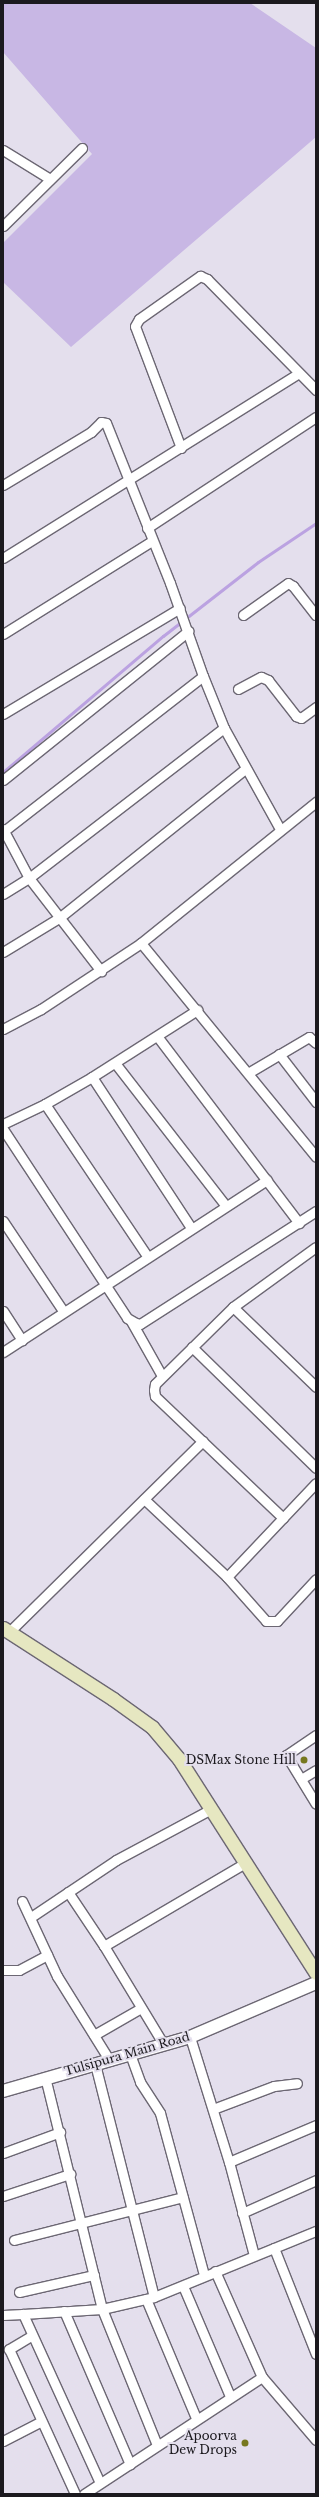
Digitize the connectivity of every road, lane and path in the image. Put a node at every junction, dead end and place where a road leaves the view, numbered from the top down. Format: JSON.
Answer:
{"nodes":[{"id":1,"x":82,"y":148,"type":"dead end"},
{"id":2,"x":3,"y":150,"type":"edge"},
{"id":3,"x":50,"y":179,"type":"junction"},
{"id":4,"x":3,"y":226,"type":"edge"},
{"id":5,"x":299,"y":373,"type":"junction"},
{"id":6,"x":316,"y":390,"type":"edge"},
{"id":7,"x":316,"y":417,"type":"edge"},
{"id":8,"x":181,"y":448,"type":"junction"},
{"id":9,"x":129,"y":480,"type":"junction"},
{"id":10,"x":3,"y":485,"type":"edge"},
{"id":11,"x":147,"y":528,"type":"junction"},
{"id":12,"x":152,"y":541,"type":"junction"},
{"id":13,"x":3,"y":558,"type":"edge"},
{"id":14,"x":180,"y":608,"type":"junction"},
{"id":15,"x":243,"y":615,"type":"dead end"},
{"id":16,"x":316,"y":615,"type":"edge"},
{"id":17,"x":188,"y":631,"type":"junction"},
{"id":18,"x":3,"y":634,"type":"edge"},
{"id":19,"x":203,"y":676,"type":"junction"},
{"id":20,"x":238,"y":689,"type":"dead end"},
{"id":21,"x":316,"y":707,"type":"edge"},
{"id":22,"x":3,"y":714,"type":"edge"},
{"id":23,"x":224,"y":728,"type":"junction"},
{"id":24,"x":245,"y":769,"type":"junction"},
{"id":25,"x":3,"y":780,"type":"edge"},
{"id":26,"x":316,"y":802,"type":"edge"},
{"id":27,"x":280,"y":829,"type":"junction"},
{"id":28,"x":4,"y":830,"type":"edge"},
{"id":29,"x":29,"y":878,"type":"junction"},
{"id":30,"x":3,"y":894,"type":"edge"},
{"id":31,"x":59,"y":918,"type":"junction"},
{"id":32,"x":140,"y":943,"type":"junction"},
{"id":33,"x":3,"y":952,"type":"edge"},
{"id":34,"x":101,"y":971,"type":"junction"},
{"id":35,"x":197,"y":1010,"type":"junction"},
{"id":36,"x":3,"y":1028,"type":"edge"},
{"id":37,"x":157,"y":1036,"type":"junction"},
{"id":38,"x":316,"y":1043,"type":"edge"},
{"id":39,"x":279,"y":1054,"type":"junction"},
{"id":40,"x":115,"y":1063,"type":"junction"},
{"id":41,"x":248,"y":1073,"type":"junction"},
{"id":42,"x":92,"y":1077,"type":"junction"},
{"id":43,"x":316,"y":1102,"type":"edge"},
{"id":44,"x":45,"y":1104,"type":"junction"},
{"id":45,"x":3,"y":1124,"type":"edge"},
{"id":46,"x":3,"y":1129,"type":"edge"},
{"id":47,"x":316,"y":1157,"type":"edge"},
{"id":48,"x":267,"y":1180,"type":"junction"},
{"id":49,"x":226,"y":1206,"type":"junction"},
{"id":50,"x":316,"y":1211,"type":"edge"},
{"id":51,"x":3,"y":1221,"type":"edge"},
{"id":52,"x":299,"y":1223,"type":"junction"},
{"id":53,"x":190,"y":1228,"type":"junction"},
{"id":54,"x":316,"y":1247,"type":"edge"},
{"id":55,"x":148,"y":1257,"type":"junction"},
{"id":56,"x":105,"y":1284,"type":"junction"},
{"id":57,"x":233,"y":1307,"type":"junction"},
{"id":58,"x":63,"y":1310,"type":"junction"},
{"id":59,"x":3,"y":1311,"type":"edge"},
{"id":60,"x":131,"y":1321,"type":"junction"},
{"id":61,"x":22,"y":1340,"type":"junction"},
{"id":62,"x":192,"y":1347,"type":"junction"},
{"id":63,"x":3,"y":1352,"type":"edge"},
{"id":64,"x":162,"y":1376,"type":"junction"},
{"id":65,"x":316,"y":1387,"type":"edge"},
{"id":66,"x":203,"y":1441,"type":"junction"},
{"id":67,"x":316,"y":1468,"type":"edge"},
{"id":68,"x":316,"y":1483,"type":"edge"},
{"id":69,"x":144,"y":1499,"type":"junction"},
{"id":70,"x":283,"y":1518,"type":"junction"},
{"id":71,"x":227,"y":1577,"type":"junction"},
{"id":72,"x":316,"y":1579,"type":"edge"},
{"id":73,"x":6,"y":1630,"type":"edge"},
{"id":74,"x":316,"y":1735,"type":"edge"},
{"id":75,"x":316,"y":1770,"type":"edge"},
{"id":76,"x":301,"y":1780,"type":"junction"},
{"id":77,"x":316,"y":1804,"type":"edge"},
{"id":78,"x":211,"y":1809,"type":"junction"},
{"id":79,"x":245,"y":1863,"type":"junction"},
{"id":80,"x":68,"y":1892,"type":"junction"},
{"id":81,"x":22,"y":1901,"type":"dead end"},
{"id":82,"x":32,"y":1917,"type":"junction"},
{"id":83,"x":104,"y":1946,"type":"junction"},
{"id":84,"x":47,"y":1955,"type":"junction"},
{"id":85,"x":3,"y":1970,"type":"edge"},
{"id":86,"x":316,"y":1973,"type":"edge"},
{"id":87,"x":316,"y":1983,"type":"edge"},
{"id":88,"x":141,"y":2008,"type":"junction"},
{"id":89,"x":94,"y":2035,"type":"junction"},
{"id":90,"x":190,"y":2037,"type":"junction"},
{"id":91,"x":164,"y":2046,"type":"junction"},
{"id":92,"x":130,"y":2054,"type":"junction"},
{"id":93,"x":110,"y":2061,"type":"junction"},
{"id":94,"x":95,"y":2064,"type":"junction"},
{"id":95,"x":45,"y":2077,"type":"junction"},
{"id":96,"x":298,"y":2083,"type":"dead end"},
{"id":97,"x":3,"y":2091,"type":"edge"},
{"id":98,"x":213,"y":2109,"type":"junction"},
{"id":99,"x":316,"y":2125,"type":"edge"},
{"id":100,"x":60,"y":2132,"type":"junction"},
{"id":101,"x":3,"y":2153,"type":"edge"},
{"id":102,"x":229,"y":2162,"type":"junction"},
{"id":103,"x":70,"y":2174,"type":"junction"},
{"id":104,"x":316,"y":2180,"type":"edge"},
{"id":105,"x":3,"y":2196,"type":"edge"},
{"id":106,"x":183,"y":2197,"type":"junction"},
{"id":107,"x":133,"y":2211,"type":"junction"},
{"id":108,"x":242,"y":2213,"type":"junction"},
{"id":109,"x":82,"y":2223,"type":"junction"},
{"id":110,"x":315,"y":2233,"type":"edge"},
{"id":111,"x":14,"y":2240,"type":"dead end"},
{"id":112,"x":274,"y":2248,"type":"junction"},
{"id":113,"x":254,"y":2255,"type":"junction"},
{"id":114,"x":215,"y":2271,"type":"junction"},
{"id":115,"x":94,"y":2275,"type":"junction"},
{"id":116,"x":204,"y":2275,"type":"junction"},
{"id":117,"x":183,"y":2286,"type":"junction"},
{"id":118,"x":19,"y":2292,"type":"dead end"},
{"id":119,"x":150,"y":2298,"type":"junction"},
{"id":120,"x":102,"y":2309,"type":"junction"},
{"id":121,"x":64,"y":2311,"type":"junction"},
{"id":122,"x":23,"y":2314,"type":"junction"},
{"id":123,"x":3,"y":2315,"type":"edge"},
{"id":124,"x":31,"y":2336,"type":"junction"},
{"id":125,"x":6,"y":2350,"type":"edge"},
{"id":126,"x":316,"y":2354,"type":"edge"},
{"id":127,"x":262,"y":2377,"type":"junction"},
{"id":128,"x":230,"y":2396,"type":"junction"},
{"id":129,"x":196,"y":2418,"type":"junction"},
{"id":130,"x":40,"y":2422,"type":"junction"},
{"id":131,"x":315,"y":2437,"type":"edge"},
{"id":132,"x":3,"y":2441,"type":"edge"},
{"id":133,"x":157,"y":2445,"type":"junction"},
{"id":134,"x":130,"y":2464,"type":"junction"},
{"id":135,"x":100,"y":2483,"type":"junction"},
{"id":136,"x":75,"y":2494,"type":"edge"},
{"id":137,"x":84,"y":2494,"type":"edge"}],
"edges":[{"from":1,"to":3,"type":"street"},
{"from":2,"to":3,"type":"street"},
{"from":3,"to":4,"type":"street"},
{"from":5,"to":6,"type":"street"},
{"from":5,"to":8,"type":"street"},
{"from":5,"to":8,"type":"street"},
{"from":7,"to":11,"type":"street"},
{"from":8,"to":9,"type":"street"},
{"from":9,"to":10,"type":"street"},
{"from":9,"to":11,"type":"street"},
{"from":9,"to":13,"type":"street"},
{"from":11,"to":12,"type":"street"},
{"from":12,"to":14,"type":"street"},
{"from":12,"to":18,"type":"street"},
{"from":14,"to":17,"type":"street"},
{"from":14,"to":22,"type":"street"},
{"from":15,"to":16,"type":"street"},
{"from":17,"to":19,"type":"street"},
{"from":17,"to":25,"type":"street"},
{"from":19,"to":23,"type":"street"},
{"from":19,"to":28,"type":"street"},
{"from":20,"to":21,"type":"street"},
{"from":23,"to":24,"type":"street"},
{"from":23,"to":29,"type":"street"},
{"from":24,"to":27,"type":"street"},
{"from":24,"to":31,"type":"street"},
{"from":26,"to":27,"type":"street"},
{"from":27,"to":32,"type":"street"},
{"from":28,"to":29,"type":"street"},
{"from":29,"to":30,"type":"street"},
{"from":29,"to":31,"type":"street"},
{"from":31,"to":33,"type":"street"},
{"from":31,"to":34,"type":"street"},
{"from":32,"to":34,"type":"street"},
{"from":32,"to":35,"type":"street"},
{"from":34,"to":36,"type":"street"},
{"from":35,"to":37,"type":"street"},
{"from":35,"to":41,"type":"street"},
{"from":37,"to":40,"type":"street"},
{"from":37,"to":48,"type":"street"},
{"from":38,"to":39,"type":"street"},
{"from":39,"to":41,"type":"street"},
{"from":39,"to":43,"type":"street"},
{"from":40,"to":42,"type":"street"},
{"from":40,"to":49,"type":"street"},
{"from":41,"to":47,"type":"street"},
{"from":42,"to":44,"type":"street"},
{"from":42,"to":53,"type":"street"},
{"from":44,"to":45,"type":"street"},
{"from":44,"to":55,"type":"street"},
{"from":46,"to":56,"type":"street"},
{"from":48,"to":49,"type":"street"},
{"from":48,"to":52,"type":"street"},
{"from":49,"to":53,"type":"street"},
{"from":50,"to":52,"type":"street"},
{"from":51,"to":58,"type":"street"},
{"from":52,"to":60,"type":"street"},
{"from":53,"to":55,"type":"street"},
{"from":54,"to":57,"type":"street"},
{"from":55,"to":56,"type":"street"},
{"from":56,"to":58,"type":"street"},
{"from":56,"to":60,"type":"street"},
{"from":57,"to":62,"type":"street"},
{"from":57,"to":65,"type":"street"},
{"from":58,"to":61,"type":"street"},
{"from":59,"to":61,"type":"street"},
{"from":60,"to":64,"type":"street"},
{"from":61,"to":63,"type":"street"},
{"from":62,"to":64,"type":"street"},
{"from":62,"to":67,"type":"street"},
{"from":64,"to":66,"type":"street"},
{"from":66,"to":69,"type":"street"},
{"from":66,"to":70,"type":"street"},
{"from":68,"to":70,"type":"street"},
{"from":69,"to":71,"type":"street"},
{"from":69,"to":73,"type":"street"},
{"from":70,"to":71,"type":"street"},
{"from":71,"to":72,"type":"street"},
{"from":73,"to":78,"type":"main road"},
{"from":74,"to":76,"type":"street"},
{"from":75,"to":76,"type":"street"},
{"from":76,"to":77,"type":"street"},
{"from":78,"to":79,"type":"main road"},
{"from":78,"to":80,"type":"street"},
{"from":79,"to":83,"type":"street"},
{"from":79,"to":86,"type":"main road"},
{"from":80,"to":82,"type":"street"},
{"from":80,"to":83,"type":"street"},
{"from":81,"to":82,"type":"street"},
{"from":82,"to":84,"type":"street"},
{"from":83,"to":88,"type":"street"},
{"from":84,"to":85,"type":"street"},
{"from":84,"to":89,"type":"street"},
{"from":87,"to":90,"type":"street","name":"Tulsipura Main Road"},
{"from":88,"to":89,"type":"street"},
{"from":88,"to":91,"type":"street"},
{"from":89,"to":93,"type":"street"},
{"from":90,"to":91,"type":"street","name":"Tulsipura Main Road"},
{"from":90,"to":98,"type":"street"},
{"from":91,"to":92,"type":"street","name":"Tulsipura Main Road"},
{"from":92,"to":93,"type":"street","name":"Tulsipura Main Road"},
{"from":92,"to":106,"type":"street"},
{"from":93,"to":94,"type":"street","name":"Tulsipura Main Road"},
{"from":94,"to":95,"type":"street","name":"Tulsipura Main Road"},
{"from":94,"to":107,"type":"street"},
{"from":95,"to":97,"type":"street","name":"Tulsipura Main Road"},
{"from":95,"to":100,"type":"street"},
{"from":96,"to":98,"type":"street"},
{"from":98,"to":102,"type":"street"},
{"from":99,"to":102,"type":"street"},
{"from":100,"to":101,"type":"street"},
{"from":100,"to":103,"type":"street"},
{"from":102,"to":108,"type":"street"},
{"from":103,"to":105,"type":"street"},
{"from":103,"to":109,"type":"street"},
{"from":104,"to":108,"type":"street"},
{"from":106,"to":107,"type":"street"},
{"from":106,"to":116,"type":"street"},
{"from":107,"to":109,"type":"street"},
{"from":107,"to":119,"type":"street"},
{"from":108,"to":113,"type":"street"},
{"from":109,"to":111,"type":"street"},
{"from":109,"to":115,"type":"street"},
{"from":110,"to":112,"type":"street"},
{"from":112,"to":113,"type":"street"},
{"from":112,"to":126,"type":"street"},
{"from":113,"to":114,"type":"street"},
{"from":114,"to":116,"type":"street"},
{"from":114,"to":127,"type":"street"},
{"from":115,"to":118,"type":"street"},
{"from":115,"to":120,"type":"street"},
{"from":116,"to":117,"type":"street"},
{"from":117,"to":119,"type":"street"},
{"from":117,"to":128,"type":"street"},
{"from":119,"to":120,"type":"street"},
{"from":119,"to":129,"type":"street"},
{"from":120,"to":121,"type":"street"},
{"from":120,"to":133,"type":"street"},
{"from":121,"to":122,"type":"street"},
{"from":121,"to":134,"type":"street"},
{"from":122,"to":123,"type":"street"},
{"from":122,"to":124,"type":"street"},
{"from":124,"to":125,"type":"street"},
{"from":124,"to":135,"type":"street"},
{"from":125,"to":130,"type":"street"},
{"from":127,"to":128,"type":"street"},
{"from":127,"to":131,"type":"street"},
{"from":128,"to":129,"type":"street"},
{"from":129,"to":133,"type":"street"},
{"from":130,"to":132,"type":"street"},
{"from":130,"to":136,"type":"street"},
{"from":133,"to":134,"type":"street"},
{"from":134,"to":135,"type":"street"},
{"from":135,"to":137,"type":"street"}]}
